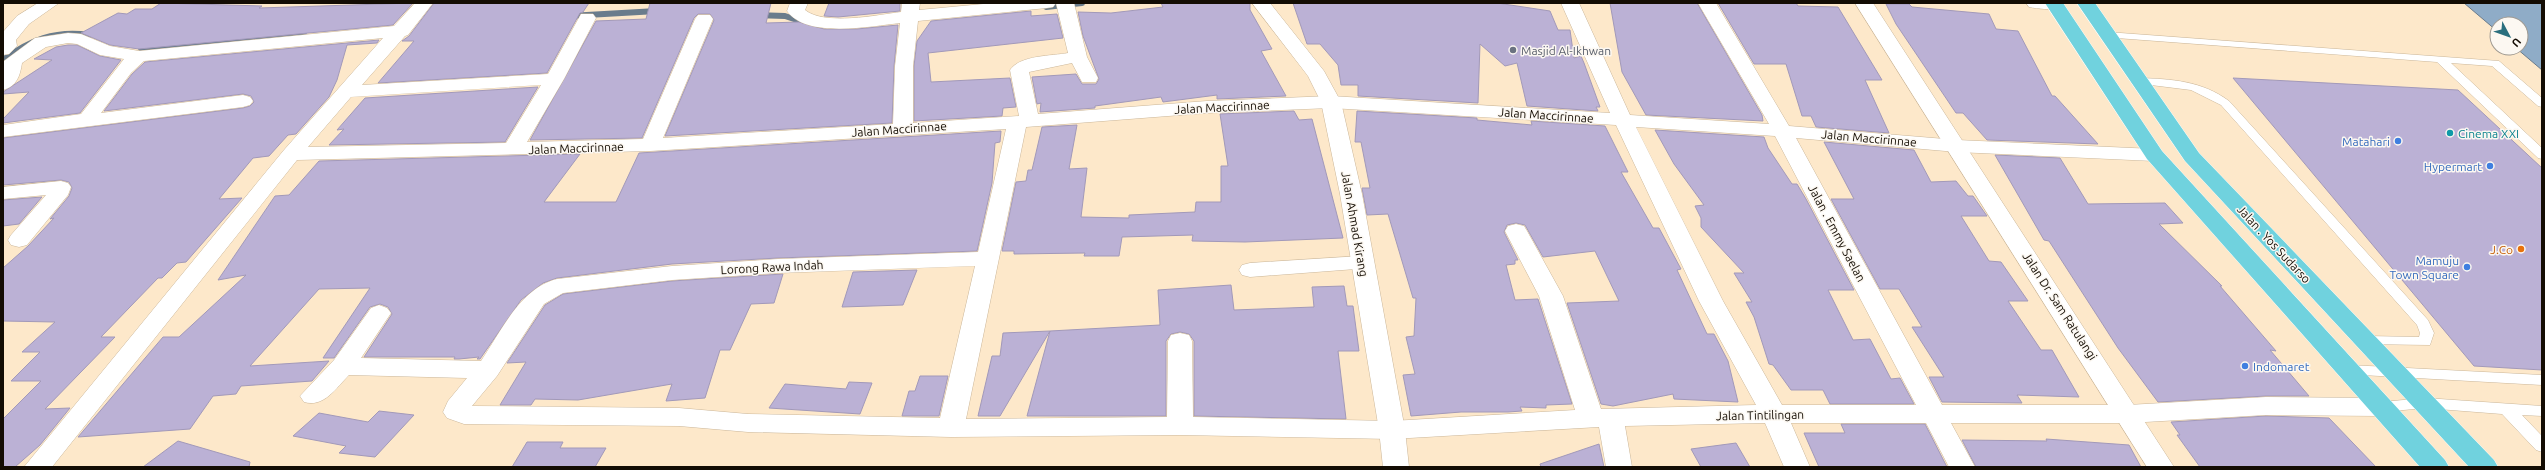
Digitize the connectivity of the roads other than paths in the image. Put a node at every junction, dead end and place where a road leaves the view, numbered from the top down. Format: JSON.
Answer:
{"nodes":[{"id":1,"x":50,"y":3,"type":"edge"},
{"id":2,"x":799,"y":3,"type":"edge"},
{"id":3,"x":1047,"y":3,"type":"edge"},
{"id":4,"x":1065,"y":3,"type":"edge"},
{"id":5,"x":1261,"y":3,"type":"edge"},
{"id":6,"x":1570,"y":3,"type":"edge"},
{"id":7,"x":1707,"y":3,"type":"edge"},
{"id":8,"x":1864,"y":3,"type":"edge"},
{"id":9,"x":2048,"y":3,"type":"edge"},
{"id":10,"x":2086,"y":3,"type":"edge"},
{"id":11,"x":909,"y":15,"type":"edge"},
{"id":12,"x":413,"y":17,"type":"edge"},
{"id":13,"x":586,"y":18,"type":"dead end"},
{"id":14,"x":704,"y":18,"type":"dead end"},
{"id":15,"x":2107,"y":35,"type":"junction"},
{"id":16,"x":3,"y":50,"type":"edge"},
{"id":17,"x":139,"y":56,"type":"junction"},
{"id":18,"x":1078,"y":57,"type":"junction"},
{"id":19,"x":2441,"y":60,"type":"junction"},
{"id":20,"x":555,"y":78,"type":"junction"},
{"id":21,"x":1089,"y":78,"type":"dead end"},
{"id":22,"x":2139,"y":81,"type":"junction"},
{"id":23,"x":3,"y":84,"type":"edge"},
{"id":24,"x":346,"y":92,"type":"junction"},
{"id":25,"x":243,"y":101,"type":"dead end"},
{"id":26,"x":1331,"y":102,"type":"junction"},
{"id":27,"x":2542,"y":104,"type":"edge"},
{"id":28,"x":88,"y":119,"type":"junction"},
{"id":29,"x":1623,"y":120,"type":"junction"},
{"id":30,"x":1024,"y":121,"type":"junction"},
{"id":31,"x":903,"y":128,"type":"junction"},
{"id":32,"x":3,"y":131,"type":"edge"},
{"id":33,"x":1783,"y":132,"type":"junction"},
{"id":34,"x":650,"y":145,"type":"junction"},
{"id":35,"x":1957,"y":146,"type":"junction"},
{"id":36,"x":512,"y":150,"type":"junction"},
{"id":37,"x":291,"y":154,"type":"junction"},
{"id":38,"x":2154,"y":155,"type":"junction"},
{"id":39,"x":2542,"y":155,"type":"edge"},
{"id":40,"x":3,"y":193,"type":"edge"},
{"id":41,"x":1516,"y":231,"type":"dead end"},
{"id":42,"x":19,"y":240,"type":"dead end"},
{"id":43,"x":988,"y":259,"type":"junction"},
{"id":44,"x":1362,"y":263,"type":"junction"},
{"id":45,"x":1250,"y":270,"type":"dead end"},
{"id":46,"x":379,"y":313,"type":"dead end"},
{"id":47,"x":1180,"y":341,"type":"dead end"},
{"id":48,"x":2366,"y":341,"type":"junction"},
{"id":49,"x":343,"y":366,"type":"junction"},
{"id":50,"x":488,"y":370,"type":"junction"},
{"id":51,"x":2349,"y":370,"type":"junction"},
{"id":52,"x":2395,"y":372,"type":"junction"},
{"id":53,"x":2542,"y":380,"type":"edge"},
{"id":54,"x":313,"y":396,"type":"dead end"},
{"id":55,"x":2425,"y":403,"type":"junction"},
{"id":56,"x":2382,"y":407,"type":"junction"},
{"id":57,"x":2506,"y":408,"type":"junction"},
{"id":58,"x":2542,"y":411,"type":"edge"},
{"id":59,"x":1933,"y":413,"type":"junction"},
{"id":60,"x":1774,"y":414,"type":"junction"},
{"id":61,"x":2128,"y":414,"type":"junction"},
{"id":62,"x":1601,"y":419,"type":"junction"},
{"id":63,"x":1180,"y":426,"type":"junction"},
{"id":64,"x":950,"y":428,"type":"junction"},
{"id":65,"x":1392,"y":430,"type":"junction"},
{"id":66,"x":2542,"y":446,"type":"edge"},
{"id":67,"x":37,"y":467,"type":"edge"},
{"id":68,"x":1396,"y":467,"type":"edge"},
{"id":69,"x":1619,"y":467,"type":"edge"},
{"id":70,"x":1797,"y":467,"type":"edge"},
{"id":71,"x":1962,"y":467,"type":"edge"},
{"id":72,"x":2161,"y":467,"type":"edge"},
{"id":73,"x":2436,"y":467,"type":"edge"},
{"id":74,"x":2485,"y":467,"type":"edge"}],
"edges":[{"from":1,"to":16,"type":"street"},
{"from":2,"to":11,"type":"street"},
{"from":3,"to":11,"type":"street"},
{"from":4,"to":18,"type":"street"},
{"from":5,"to":26,"type":"street","name":"Jalan Ahmad Kirang"},
{"from":6,"to":29,"type":"street"},
{"from":7,"to":33,"type":"street","name":"Jalan . Emmy Saelan"},
{"from":8,"to":35,"type":"street","name":"Jalan Dr. Sam Ratulangi"},
{"from":9,"to":38,"type":"highway"},
{"from":10,"to":15,"type":"highway","name":"Jalan . Yos Sudarso"},
{"from":11,"to":31,"type":"street"},
{"from":12,"to":17,"type":"street"},
{"from":12,"to":24,"type":"street"},
{"from":13,"to":20,"type":"street"},
{"from":14,"to":34,"type":"street"},
{"from":15,"to":19,"type":"lane"},
{"from":15,"to":22,"type":"highway","name":"Jalan . Yos Sudarso"},
{"from":17,"to":23,"type":"street"},
{"from":17,"to":28,"type":"street"},
{"from":18,"to":21,"type":"street"},
{"from":18,"to":30,"type":"street"},
{"from":19,"to":27,"type":"lane"},
{"from":19,"to":39,"type":"lane"},
{"from":20,"to":24,"type":"street"},
{"from":20,"to":36,"type":"street"},
{"from":22,"to":48,"type":"highway","name":"Jalan . Yos Sudarso"},
{"from":22,"to":48,"type":"lane"},
{"from":24,"to":37,"type":"street"},
{"from":25,"to":28,"type":"street"},
{"from":26,"to":29,"type":"street","name":"Jalan Maccirinnae"},
{"from":26,"to":30,"type":"street","name":"Jalan Maccirinnae"},
{"from":26,"to":44,"type":"street","name":"Jalan Ahmad Kirang"},
{"from":28,"to":32,"type":"street"},
{"from":29,"to":33,"type":"street","name":"Jalan Maccirinnae"},
{"from":29,"to":60,"type":"street"},
{"from":30,"to":31,"type":"street","name":"Jalan Maccirinnae"},
{"from":30,"to":43,"type":"street"},
{"from":31,"to":34,"type":"street","name":"Jalan Maccirinnae"},
{"from":33,"to":35,"type":"street","name":"Jalan Maccirinnae"},
{"from":33,"to":59,"type":"street","name":"Jalan . Emmy Saelan"},
{"from":34,"to":36,"type":"street","name":"Jalan Maccirinnae"},
{"from":35,"to":38,"type":"street","name":"Jalan Maccirinnae"},
{"from":35,"to":61,"type":"street","name":"Jalan Dr. Sam Ratulangi"},
{"from":36,"to":37,"type":"street","name":"Jalan Maccirinnae"},
{"from":37,"to":67,"type":"street"},
{"from":38,"to":51,"type":"highway"},
{"from":40,"to":42,"type":"street"},
{"from":41,"to":62,"type":"street"},
{"from":43,"to":50,"type":"street","name":"Lorong Rawa Indah"},
{"from":43,"to":64,"type":"street"},
{"from":44,"to":45,"type":"street"},
{"from":44,"to":65,"type":"street","name":"Jalan Ahmad Kirang"},
{"from":46,"to":49,"type":"street"},
{"from":47,"to":63,"type":"street"},
{"from":48,"to":52,"type":"highway","name":"Jalan . Yos Sudarso"},
{"from":49,"to":50,"type":"street"},
{"from":49,"to":54,"type":"street"},
{"from":50,"to":64,"type":"street","name":"Jalan Tintilingan"},
{"from":51,"to":52,"type":"lane"},
{"from":51,"to":56,"type":"highway"},
{"from":52,"to":53,"type":"lane"},
{"from":52,"to":55,"type":"highway","name":"Jalan . Yos Sudarso"},
{"from":55,"to":56,"type":"lane"},
{"from":55,"to":57,"type":"lane"},
{"from":55,"to":74,"type":"highway","name":"Jalan . Yos Sudarso"},
{"from":56,"to":61,"type":"street","name":"Jalan Tintilingan"},
{"from":56,"to":73,"type":"highway"},
{"from":57,"to":58,"type":"lane"},
{"from":57,"to":66,"type":"lane"},
{"from":59,"to":60,"type":"street","name":"Jalan Tintilingan"},
{"from":59,"to":61,"type":"street","name":"Jalan Tintilingan"},
{"from":59,"to":71,"type":"street","name":"Jalan . Emmy Saelan"},
{"from":60,"to":62,"type":"street","name":"Jalan Tintilingan"},
{"from":60,"to":70,"type":"street"},
{"from":61,"to":72,"type":"street","name":"Jalan Dr. Sam Ratulangi"},
{"from":62,"to":65,"type":"street","name":"Jalan Tintilingan"},
{"from":62,"to":69,"type":"street"},
{"from":63,"to":64,"type":"street","name":"Jalan Tintilingan"},
{"from":63,"to":65,"type":"street","name":"Jalan Tintilingan"},
{"from":65,"to":68,"type":"street","name":"Jalan Ahmad Kirang"}]}
